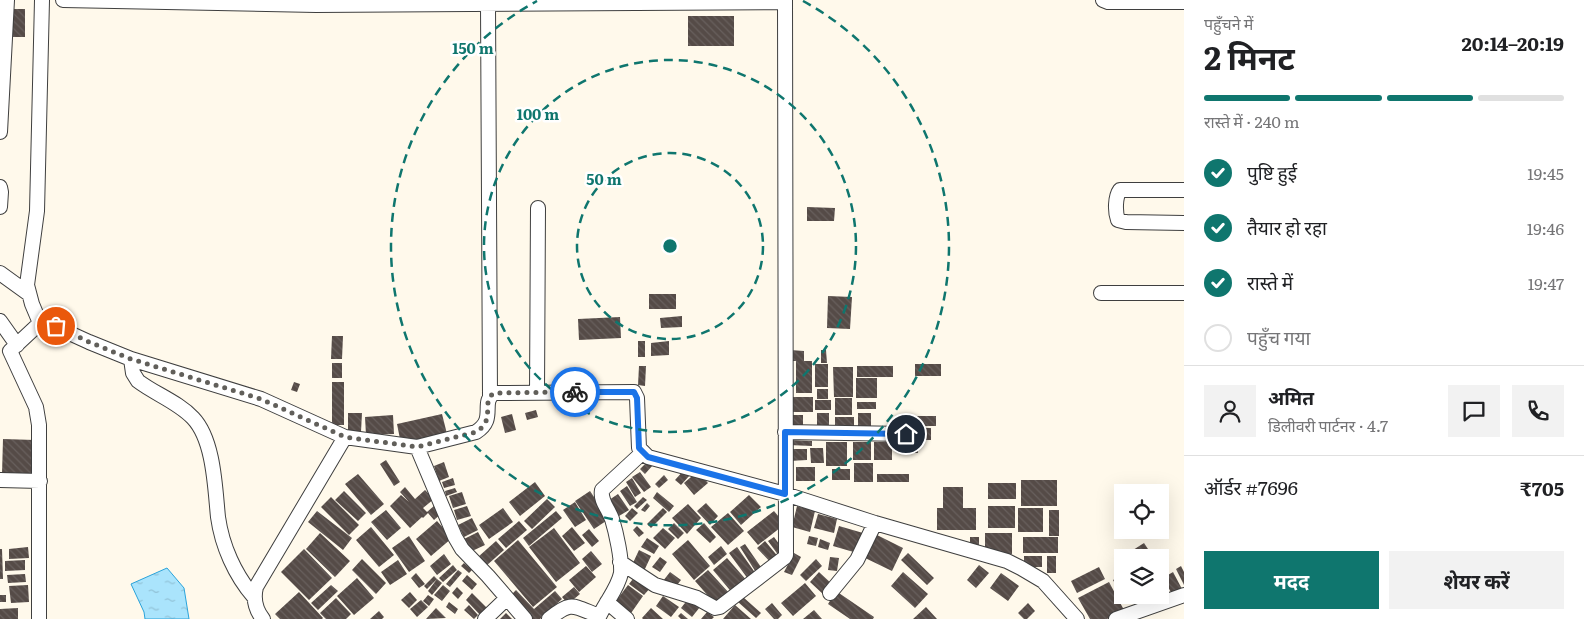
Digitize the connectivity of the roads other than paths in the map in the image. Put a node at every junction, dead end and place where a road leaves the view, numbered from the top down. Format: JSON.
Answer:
{"nodes":[{"id":1,"x":7,"y":0,"type":"edge"},
{"id":2,"x":42,"y":0,"type":"edge"},
{"id":3,"x":63,"y":0,"type":"edge"},
{"id":4,"x":1104,"y":0,"type":"edge"},
{"id":5,"x":785,"y":1,"type":"edge"},
{"id":6,"x":626,"y":2,"type":"edge"},
{"id":7,"x":1184,"y":2,"type":"edge"},
{"id":8,"x":342,"y":3,"type":"edge"},
{"id":9,"x":488,"y":5,"type":"junction"},
{"id":10,"x":0,"y":132,"type":"edge"},
{"id":11,"x":0,"y":187,"type":"edge"},
{"id":12,"x":1184,"y":190,"type":"edge"},
{"id":13,"x":0,"y":207,"type":"edge"},
{"id":14,"x":538,"y":208,"type":"dead end"},
{"id":15,"x":1184,"y":223,"type":"edge"},
{"id":16,"x":0,"y":273,"type":"edge"},
{"id":17,"x":1101,"y":293,"type":"dead end"},
{"id":18,"x":1184,"y":293,"type":"edge"},
{"id":19,"x":28,"y":294,"type":"junction"},
{"id":20,"x":0,"y":321,"type":"edge"},
{"id":21,"x":38,"y":324,"type":"junction"},
{"id":22,"x":13,"y":346,"type":"edge"},
{"id":23,"x":131,"y":359,"type":"junction"},
{"id":24,"x":537,"y":393,"type":"junction"},
{"id":25,"x":490,"y":396,"type":"junction"},
{"id":26,"x":785,"y":432,"type":"junction"},
{"id":27,"x":906,"y":434,"type":"dead end"},
{"id":28,"x":345,"y":437,"type":"junction"},
{"id":29,"x":417,"y":447,"type":"junction"},
{"id":30,"x":642,"y":453,"type":"junction"},
{"id":31,"x":0,"y":480,"type":"edge"},
{"id":32,"x":40,"y":481,"type":"junction"},
{"id":33,"x":785,"y":494,"type":"junction"},
{"id":34,"x":875,"y":523,"type":"junction"},
{"id":35,"x":620,"y":562,"type":"junction"},
{"id":36,"x":830,"y":593,"type":"dead end"},
{"id":37,"x":1184,"y":595,"type":"edge"},
{"id":38,"x":254,"y":597,"type":"junction"},
{"id":39,"x":507,"y":598,"type":"junction"},
{"id":40,"x":607,"y":602,"type":"junction"},
{"id":41,"x":599,"y":618,"type":"edge"},
{"id":42,"x":39,"y":619,"type":"edge"},
{"id":43,"x":263,"y":619,"type":"edge"},
{"id":44,"x":485,"y":619,"type":"edge"},
{"id":45,"x":525,"y":619,"type":"edge"},
{"id":46,"x":549,"y":619,"type":"edge"},
{"id":47,"x":627,"y":619,"type":"edge"},
{"id":48,"x":1077,"y":619,"type":"edge"},
{"id":49,"x":1116,"y":619,"type":"edge"}],
"edges":[{"from":1,"to":10,"type":"street"},
{"from":2,"to":19,"type":"street"},
{"from":3,"to":8,"type":"street"},
{"from":4,"to":7,"type":"street"},
{"from":5,"to":6,"type":"street"},
{"from":5,"to":26,"type":"street"},
{"from":6,"to":9,"type":"street"},
{"from":8,"to":9,"type":"street"},
{"from":9,"to":25,"type":"street"},
{"from":11,"to":13,"type":"street"},
{"from":12,"to":15,"type":"street"},
{"from":14,"to":24,"type":"street"},
{"from":16,"to":19,"type":"street"},
{"from":17,"to":18,"type":"street"},
{"from":19,"to":21,"type":"street"},
{"from":20,"to":22,"type":"street"},
{"from":21,"to":22,"type":"street"},
{"from":21,"to":23,"type":"street"},
{"from":22,"to":32,"type":"street"},
{"from":23,"to":28,"type":"street"},
{"from":23,"to":38,"type":"street"},
{"from":24,"to":25,"type":"street"},
{"from":24,"to":30,"type":"street"},
{"from":25,"to":29,"type":"street"},
{"from":26,"to":27,"type":"street"},
{"from":26,"to":33,"type":"street"},
{"from":28,"to":29,"type":"street"},
{"from":28,"to":38,"type":"street"},
{"from":29,"to":39,"type":"street"},
{"from":30,"to":33,"type":"street"},
{"from":30,"to":35,"type":"street"},
{"from":31,"to":32,"type":"street"},
{"from":32,"to":42,"type":"street"},
{"from":33,"to":34,"type":"street"},
{"from":33,"to":35,"type":"street"},
{"from":34,"to":36,"type":"street"},
{"from":34,"to":48,"type":"street"},
{"from":35,"to":40,"type":"street"},
{"from":37,"to":49,"type":"street"},
{"from":38,"to":43,"type":"street"},
{"from":39,"to":44,"type":"street"},
{"from":39,"to":45,"type":"street"},
{"from":40,"to":41,"type":"street"},
{"from":40,"to":47,"type":"street"},
{"from":41,"to":46,"type":"street"}]}
